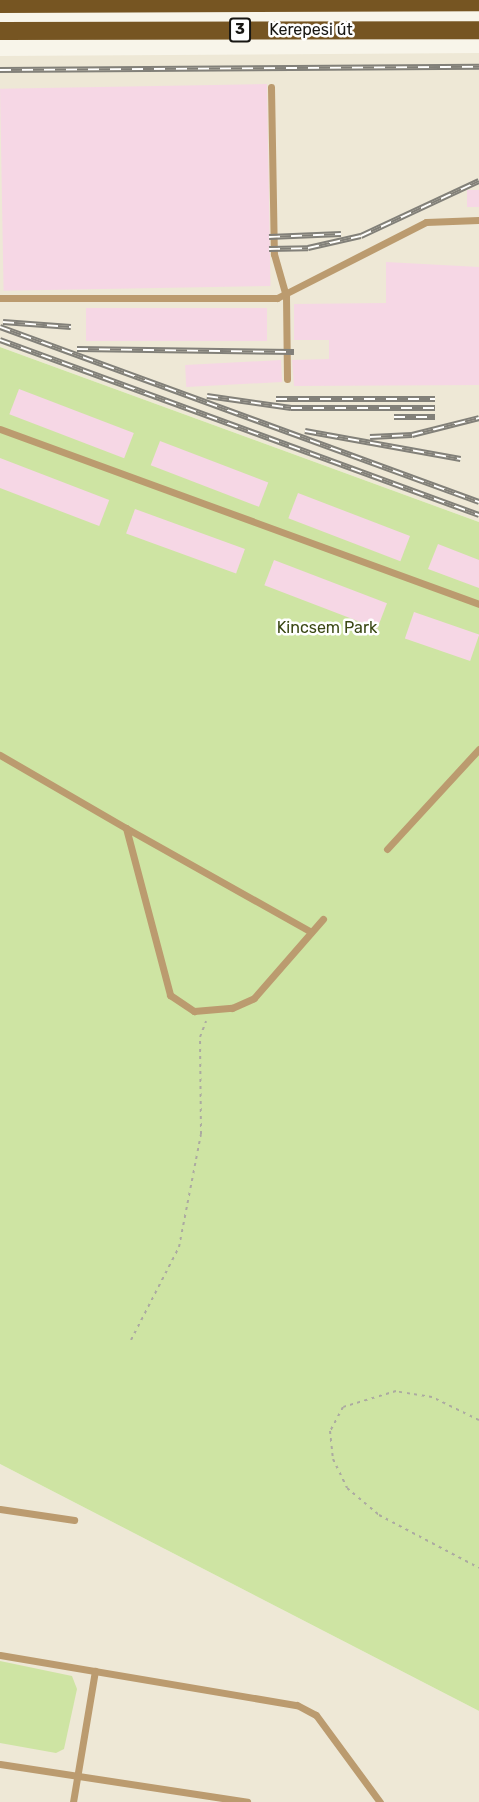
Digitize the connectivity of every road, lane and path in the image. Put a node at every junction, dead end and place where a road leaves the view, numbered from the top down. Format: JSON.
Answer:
{"nodes":[{"id":1,"x":479,"y":2,"type":"edge"},
{"id":2,"x":0,"y":4,"type":"edge"},
{"id":3,"x":479,"y":30,"type":"edge"},
{"id":4,"x":0,"y":31,"type":"edge"},
{"id":5,"x":271,"y":87,"type":"dead end"},
{"id":6,"x":479,"y":219,"type":"edge"},
{"id":7,"x":286,"y":296,"type":"junction"},
{"id":8,"x":0,"y":298,"type":"edge"},
{"id":9,"x":287,"y":379,"type":"dead end"},
{"id":10,"x":0,"y":429,"type":"edge"},
{"id":11,"x":479,"y":604,"type":"edge"},
{"id":12,"x":479,"y":749,"type":"edge"},
{"id":13,"x":0,"y":755,"type":"edge"},
{"id":14,"x":126,"y":828,"type":"junction"},
{"id":15,"x":387,"y":849,"type":"dead end"},
{"id":16,"x":323,"y":919,"type":"dead end"},
{"id":17,"x":311,"y":932,"type":"junction"},
{"id":18,"x":210,"y":1013,"type":"junction"},
{"id":19,"x":131,"y":1340,"type":"dead end"},
{"id":20,"x":479,"y":1420,"type":"edge"},
{"id":21,"x":0,"y":1509,"type":"edge"},
{"id":22,"x":74,"y":1520,"type":"dead end"},
{"id":23,"x":479,"y":1568,"type":"edge"},
{"id":24,"x":0,"y":1655,"type":"edge"},
{"id":25,"x":95,"y":1671,"type":"junction"},
{"id":26,"x":0,"y":1764,"type":"edge"},
{"id":27,"x":77,"y":1776,"type":"junction"},
{"id":28,"x":73,"y":1802,"type":"edge"},
{"id":29,"x":245,"y":1802,"type":"edge"},
{"id":30,"x":380,"y":1802,"type":"edge"}],
"edges":[{"from":1,"to":2,"type":"main road","name":"Kerepesi út","number":"3"},
{"from":3,"to":4,"type":"main road","name":"Kerepesi út","number":"3"},
{"from":5,"to":7,"type":"lane"},
{"from":6,"to":7,"type":"lane"},
{"from":7,"to":8,"type":"lane"},
{"from":7,"to":9,"type":"lane"},
{"from":10,"to":11,"type":"lane"},
{"from":12,"to":15,"type":"lane"},
{"from":13,"to":14,"type":"lane"},
{"from":14,"to":17,"type":"lane"},
{"from":14,"to":18,"type":"lane"},
{"from":16,"to":17,"type":"lane"},
{"from":17,"to":18,"type":"lane"},
{"from":18,"to":19,"type":"path"},
{"from":20,"to":23,"type":"path"},
{"from":21,"to":22,"type":"lane"},
{"from":24,"to":25,"type":"lane"},
{"from":25,"to":27,"type":"lane"},
{"from":25,"to":30,"type":"lane"},
{"from":26,"to":27,"type":"lane"},
{"from":27,"to":28,"type":"lane"},
{"from":27,"to":29,"type":"lane"}]}
